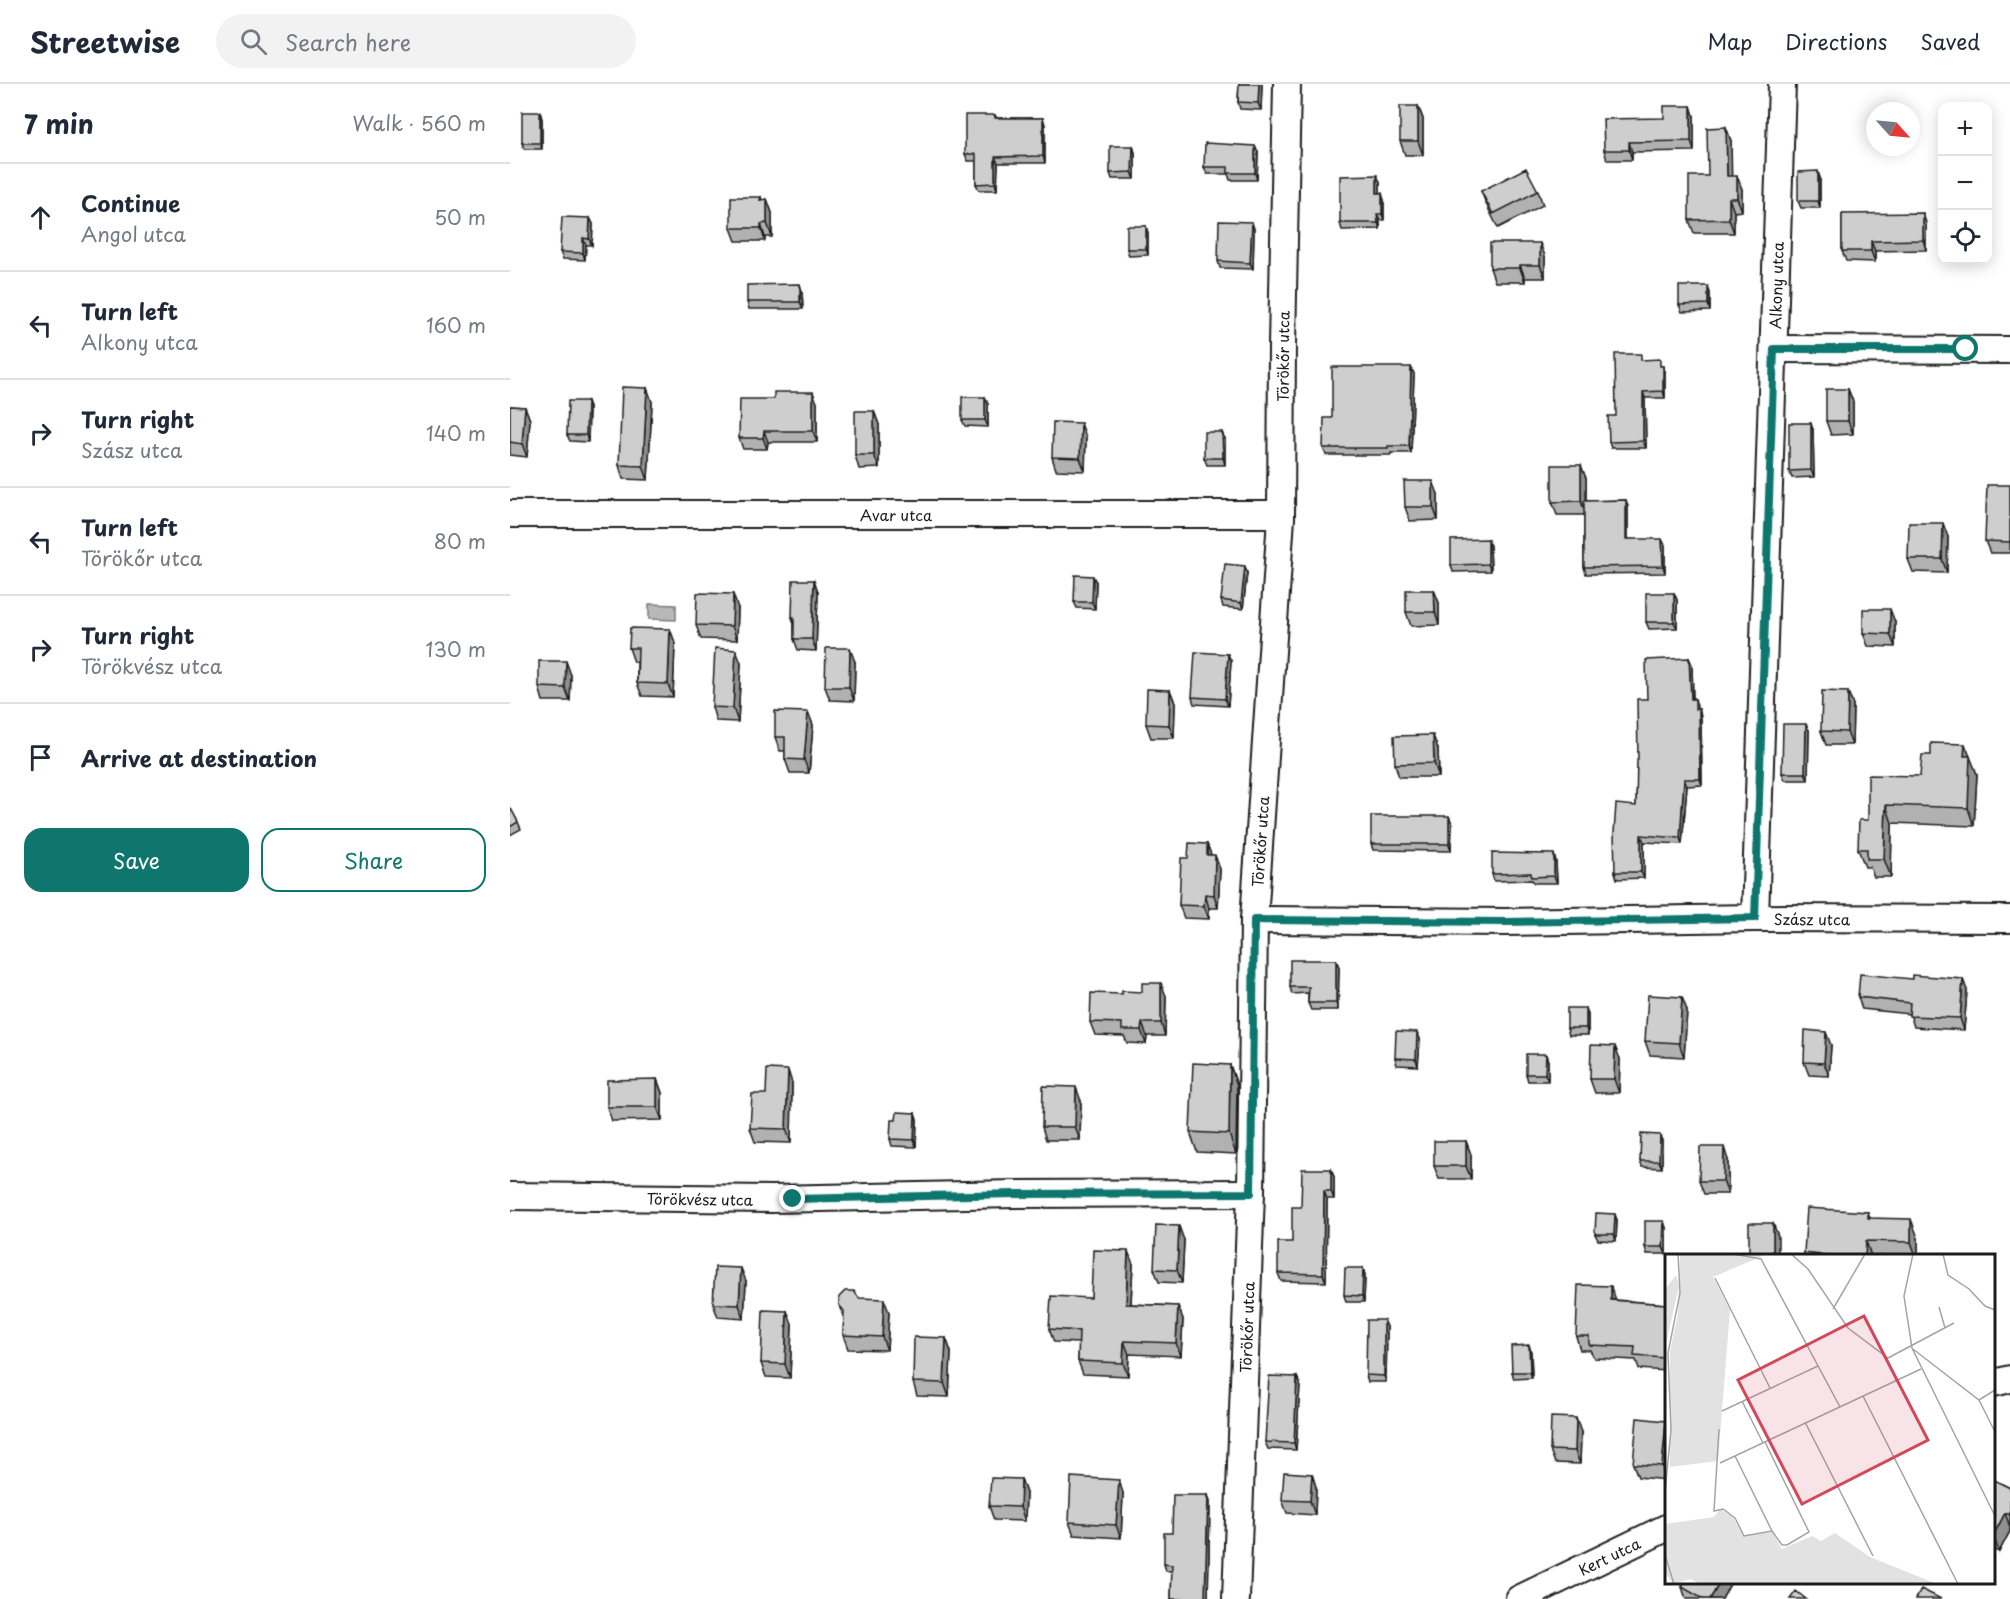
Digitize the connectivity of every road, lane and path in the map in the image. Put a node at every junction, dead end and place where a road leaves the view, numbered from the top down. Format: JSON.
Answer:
{"nodes":[{"id":1,"x":1287,"y":84,"type":"edge"},
{"id":2,"x":1782,"y":84,"type":"edge"},
{"id":3,"x":1774,"y":349,"type":"junction"},
{"id":4,"x":2010,"y":350,"type":"edge"},
{"id":5,"x":510,"y":514,"type":"edge"},
{"id":6,"x":1281,"y":514,"type":"junction"},
{"id":7,"x":1755,"y":918,"type":"junction"},
{"id":8,"x":2010,"y":919,"type":"edge"},
{"id":9,"x":1254,"y":920,"type":"junction"},
{"id":10,"x":1251,"y":1193,"type":"junction"},
{"id":11,"x":510,"y":1197,"type":"edge"},
{"id":12,"x":2010,"y":1379,"type":"edge"},
{"id":13,"x":1995,"y":1383,"type":"edge"},
{"id":14,"x":1665,"y":1528,"type":"edge"},
{"id":15,"x":1236,"y":1599,"type":"edge"},
{"id":16,"x":1520,"y":1599,"type":"edge"}],
"edges":[{"from":1,"to":6,"type":"street","name":"Törökőr utca"},
{"from":2,"to":3,"type":"street","name":"Alkony utca"},
{"from":3,"to":4,"type":"street"},
{"from":3,"to":7,"type":"street","name":"Alkony utca"},
{"from":5,"to":6,"type":"street","name":"Avar utca"},
{"from":6,"to":9,"type":"street","name":"Törökőr utca"},
{"from":7,"to":8,"type":"street","name":"Szász utca"},
{"from":7,"to":9,"type":"street","name":"Szász utca"},
{"from":9,"to":10,"type":"street","name":"Törökőr utca"},
{"from":10,"to":11,"type":"street","name":"Törökvész utca"},
{"from":10,"to":15,"type":"street","name":"Törökőr utca"},
{"from":12,"to":13,"type":"street"},
{"from":14,"to":16,"type":"street","name":"Kert utca"}]}
